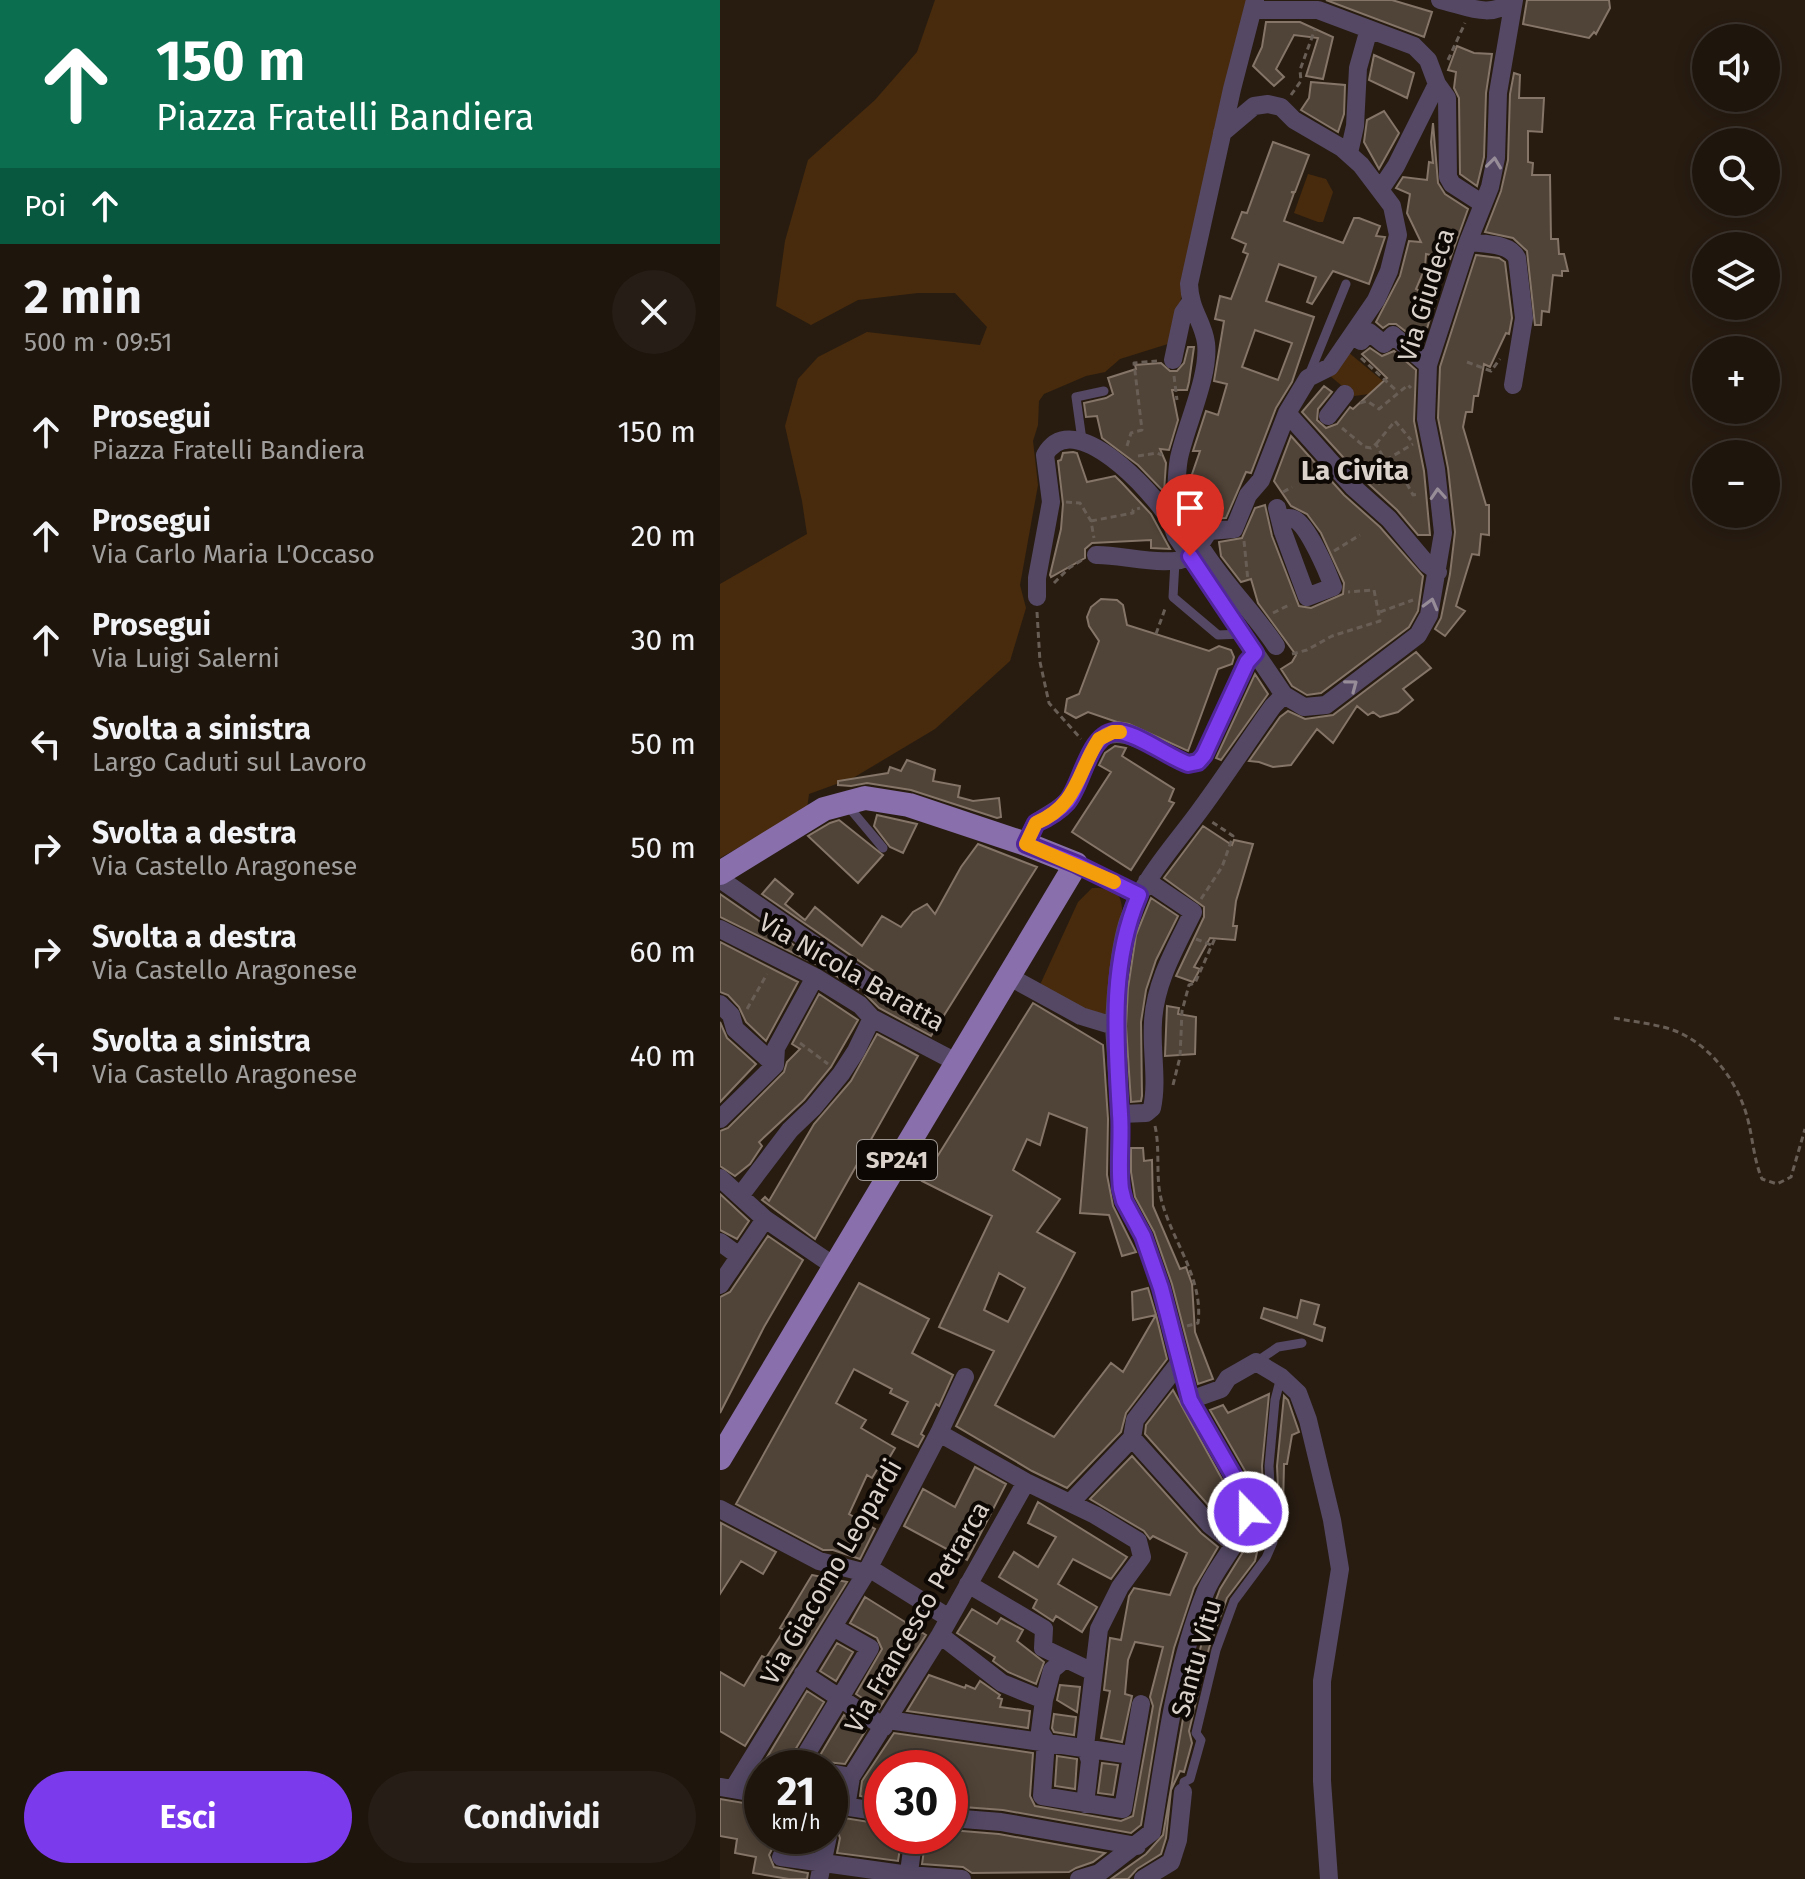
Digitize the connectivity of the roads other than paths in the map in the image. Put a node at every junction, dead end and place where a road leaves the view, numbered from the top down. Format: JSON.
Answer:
{"nodes":[{"id":1,"x":1514,"y":0,"type":"edge"},
{"id":2,"x":1457,"y":3,"type":"edge"},
{"id":3,"x":1254,"y":5,"type":"edge"},
{"id":4,"x":1369,"y":29,"type":"junction"},
{"id":5,"x":1437,"y":84,"type":"junction"},
{"id":6,"x":1222,"y":133,"type":"junction"},
{"id":7,"x":1349,"y":153,"type":"junction"},
{"id":8,"x":1380,"y":190,"type":"junction"},
{"id":9,"x":1483,"y":204,"type":"junction"},
{"id":10,"x":1468,"y":242,"type":"junction"},
{"id":11,"x":1346,"y":284,"type":"dead end"},
{"id":12,"x":1190,"y":303,"type":"junction"},
{"id":13,"x":1350,"y":340,"type":"junction"},
{"id":14,"x":1173,"y":360,"type":"road end"},
{"id":15,"x":1428,"y":365,"type":"junction"},
{"id":16,"x":1308,"y":378,"type":"junction"},
{"id":17,"x":1513,"y":385,"type":"dead end"},
{"id":18,"x":1104,"y":391,"type":"dead end"},
{"id":19,"x":1352,"y":397,"type":"dead end"},
{"id":20,"x":1287,"y":413,"type":"junction"},
{"id":21,"x":1328,"y":416,"type":"road end"},
{"id":22,"x":1082,"y":440,"type":"junction"},
{"id":23,"x":1261,"y":480,"type":"junction"},
{"id":24,"x":1278,"y":510,"type":"junction"},
{"id":25,"x":1169,"y":518,"type":"junction"},
{"id":26,"x":1188,"y":554,"type":"junction"},
{"id":27,"x":1096,"y":555,"type":"road end"},
{"id":28,"x":1438,"y":572,"type":"junction"},
{"id":29,"x":1037,"y":597,"type":"road end"},
{"id":30,"x":1242,"y":634,"type":"junction"},
{"id":31,"x":1276,"y":646,"type":"road end"},
{"id":32,"x":1255,"y":653,"type":"junction"},
{"id":33,"x":1284,"y":695,"type":"junction"},
{"id":34,"x":845,"y":802,"type":"junction"},
{"id":35,"x":1026,"y":844,"type":"junction"},
{"id":36,"x":883,"y":848,"type":"dead end"},
{"id":37,"x":1076,"y":864,"type":"junction"},
{"id":38,"x":720,"y":876,"type":"edge"},
{"id":39,"x":1138,"y":888,"type":"junction"},
{"id":40,"x":726,"y":931,"type":"edge"},
{"id":41,"x":720,"y":949,"type":"edge"},
{"id":42,"x":1008,"y":976,"type":"junction"},
{"id":43,"x":815,"y":977,"type":"junction"},
{"id":44,"x":871,"y":984,"type":"dead end"},
{"id":45,"x":720,"y":1004,"type":"edge"},
{"id":46,"x":872,"y":1018,"type":"junction"},
{"id":47,"x":1114,"y":1026,"type":"junction"},
{"id":48,"x":735,"y":1029,"type":"junction"},
{"id":49,"x":720,"y":1042,"type":"edge"},
{"id":50,"x":956,"y":1062,"type":"junction"},
{"id":51,"x":775,"y":1065,"type":"junction"},
{"id":52,"x":1120,"y":1110,"type":"junction"},
{"id":53,"x":720,"y":1119,"type":"edge"},
{"id":54,"x":720,"y":1178,"type":"edge"},
{"id":55,"x":740,"y":1196,"type":"junction"},
{"id":56,"x":765,"y":1219,"type":"junction"},
{"id":57,"x":720,"y":1242,"type":"edge"},
{"id":58,"x":739,"y":1256,"type":"junction"},
{"id":59,"x":834,"y":1266,"type":"junction"},
{"id":60,"x":720,"y":1285,"type":"edge"},
{"id":61,"x":1302,"y":1343,"type":"dead end"},
{"id":62,"x":1256,"y":1362,"type":"junction"},
{"id":63,"x":1179,"y":1363,"type":"junction"},
{"id":64,"x":965,"y":1377,"type":"dead end"},
{"id":65,"x":1281,"y":1377,"type":"junction"},
{"id":66,"x":1190,"y":1400,"type":"junction"},
{"id":67,"x":939,"y":1433,"type":"junction"},
{"id":68,"x":1132,"y":1438,"type":"junction"},
{"id":69,"x":723,"y":1444,"type":"edge"},
{"id":70,"x":1026,"y":1482,"type":"junction"},
{"id":71,"x":1070,"y":1503,"type":"junction"},
{"id":72,"x":720,"y":1509,"type":"edge"},
{"id":73,"x":1234,"y":1544,"type":"junction"},
{"id":74,"x":867,"y":1570,"type":"junction"},
{"id":75,"x":968,"y":1584,"type":"junction"},
{"id":76,"x":949,"y":1618,"type":"junction"},
{"id":77,"x":833,"y":1627,"type":"junction"},
{"id":78,"x":940,"y":1635,"type":"junction"},
{"id":79,"x":1065,"y":1659,"type":"junction"},
{"id":80,"x":1093,"y":1672,"type":"junction"},
{"id":81,"x":803,"y":1674,"type":"junction"},
{"id":82,"x":840,"y":1698,"type":"junction"},
{"id":83,"x":1044,"y":1700,"type":"junction"},
{"id":84,"x":1141,"y":1704,"type":"dead end"},
{"id":85,"x":886,"y":1724,"type":"junction"},
{"id":86,"x":1046,"y":1741,"type":"junction"},
{"id":87,"x":1085,"y":1746,"type":"junction"},
{"id":88,"x":812,"y":1750,"type":"edge"},
{"id":89,"x":1131,"y":1755,"type":"junction"},
{"id":90,"x":848,"y":1776,"type":"edge"},
{"id":91,"x":851,"y":1777,"type":"junction"},
{"id":92,"x":848,"y":1783,"type":"edge"},
{"id":93,"x":726,"y":1788,"type":"edge"},
{"id":94,"x":1183,"y":1792,"type":"joint"},
{"id":95,"x":1085,"y":1804,"type":"junction"},
{"id":96,"x":968,"y":1819,"type":"edge"},
{"id":97,"x":1137,"y":1846,"type":"junction"},
{"id":98,"x":912,"y":1854,"type":"edge"},
{"id":99,"x":781,"y":1857,"type":"dead end"},
{"id":100,"x":821,"y":1871,"type":"edge"},
{"id":101,"x":1101,"y":1876,"type":"edge"},
{"id":102,"x":909,"y":1877,"type":"edge"},
{"id":103,"x":962,"y":1879,"type":"edge"},
{"id":104,"x":1079,"y":1879,"type":"edge"},
{"id":105,"x":1143,"y":1879,"type":"edge"},
{"id":106,"x":1329,"y":1879,"type":"edge"}],
"edges":[{"from":1,"to":2,"type":"street"},
{"from":9,"to":1,"type":"street","name":"Via Giudeca","one_way":true},
{"from":3,"to":4,"type":"street"},
{"from":3,"to":6,"type":"street"},
{"from":4,"to":5,"type":"street"},
{"from":4,"to":7,"type":"street"},
{"from":5,"to":8,"type":"street"},
{"from":5,"to":9,"type":"street"},
{"from":6,"to":7,"type":"street"},
{"from":6,"to":12,"type":"street"},
{"from":7,"to":8,"type":"street"},
{"from":8,"to":13,"type":"street"},
{"from":9,"to":10,"type":"street","name":"Via Giudeca"},
{"from":10,"to":15,"type":"street","name":"Via Giudeca"},
{"from":10,"to":17,"type":"street"},
{"from":11,"to":16,"type":"lane"},
{"from":12,"to":14,"type":"street"},
{"from":12,"to":25,"type":"street"},
{"from":13,"to":15,"type":"street"},
{"from":13,"to":16,"type":"street"},
{"from":28,"to":15,"type":"street","name":"Via Giudeca","one_way":true},
{"from":16,"to":20,"type":"street"},
{"from":18,"to":22,"type":"lane"},
{"from":19,"to":21,"type":"street"},
{"from":20,"to":23,"type":"street"},
{"from":20,"to":28,"type":"street"},
{"from":22,"to":25,"type":"street"},
{"from":22,"to":29,"type":"street"},
{"from":23,"to":24,"type":"street"},
{"from":23,"to":26,"type":"street"},
{"from":24,"to":24,"type":"street"},
{"from":25,"to":26,"type":"street"},
{"from":26,"to":27,"type":"street"},
{"from":26,"to":30,"type":"street"},
{"from":26,"to":30,"type":"lane"},
{"from":26,"to":31,"type":"street"},
{"from":33,"to":28,"type":"street","name":"Via Giudeca","one_way":true},
{"from":30,"to":32,"type":"street"},
{"from":32,"to":33,"type":"street"},
{"from":32,"to":35,"type":"street"},
{"from":33,"to":39,"type":"street"},
{"from":34,"to":35,"type":"main road"},
{"from":34,"to":36,"type":"lane"},
{"from":34,"to":38,"type":"main road"},
{"from":35,"to":37,"type":"main road"},
{"from":37,"to":39,"type":"street"},
{"from":37,"to":42,"type":"main road","number":"SP241"},
{"from":38,"to":44,"type":"street"},
{"from":39,"to":47,"type":"street"},
{"from":39,"to":52,"type":"street"},
{"from":40,"to":41,"type":"street"},
{"from":40,"to":43,"type":"street","name":"Via Nicola Baratta"},
{"from":42,"to":47,"type":"street"},
{"from":42,"to":50,"type":"main road","number":"SP241"},
{"from":43,"to":46,"type":"street","name":"Via Nicola Baratta"},
{"from":43,"to":51,"type":"street"},
{"from":45,"to":48,"type":"street"},
{"from":46,"to":50,"type":"street","name":"Via Nicola Baratta"},
{"from":46,"to":55,"type":"street"},
{"from":47,"to":52,"type":"street"},
{"from":48,"to":49,"type":"street"},
{"from":48,"to":51,"type":"street"},
{"from":50,"to":59,"type":"main road","number":"SP241"},
{"from":51,"to":53,"type":"street"},
{"from":52,"to":63,"type":"street"},
{"from":54,"to":55,"type":"street"},
{"from":55,"to":56,"type":"street"},
{"from":56,"to":58,"type":"street"},
{"from":56,"to":59,"type":"street"},
{"from":57,"to":58,"type":"street"},
{"from":58,"to":60,"type":"street"},
{"from":59,"to":69,"type":"main road","number":"SP241"},
{"from":61,"to":62,"type":"lane"},
{"from":62,"to":65,"type":"street"},
{"from":62,"to":66,"type":"street"},
{"from":63,"to":66,"type":"street"},
{"from":63,"to":68,"type":"street"},
{"from":64,"to":67,"type":"street","name":"Via Giacomo Leopardi"},
{"from":65,"to":94,"type":"lane","name":"Santu Vitu"},
{"from":65,"to":106,"type":"street"},
{"from":66,"to":73,"type":"street"},
{"from":67,"to":70,"type":"street"},
{"from":67,"to":74,"type":"street","name":"Via Giacomo Leopardi"},
{"from":68,"to":71,"type":"street"},
{"from":68,"to":73,"type":"street"},
{"from":70,"to":71,"type":"street"},
{"from":70,"to":75,"type":"street","name":"Via Francesco Petrarca"},
{"from":71,"to":80,"type":"street"},
{"from":72,"to":74,"type":"street"},
{"from":73,"to":97,"type":"street"},
{"from":74,"to":76,"type":"street"},
{"from":74,"to":77,"type":"street","name":"Via Giacomo Leopardi"},
{"from":75,"to":76,"type":"street","name":"Via Francesco Petrarca"},
{"from":75,"to":79,"type":"street"},
{"from":76,"to":78,"type":"street","name":"Via Francesco Petrarca"},
{"from":77,"to":81,"type":"street","name":"Via Giacomo Leopardi"},
{"from":77,"to":82,"type":"street"},
{"from":78,"to":83,"type":"street"},
{"from":78,"to":85,"type":"street","name":"Via Francesco Petrarca"},
{"from":79,"to":80,"type":"street"},
{"from":79,"to":83,"type":"street"},
{"from":80,"to":87,"type":"street"},
{"from":81,"to":82,"type":"street"},
{"from":81,"to":93,"type":"street","name":"Via Giacomo Leopardi"},
{"from":82,"to":85,"type":"street"},
{"from":82,"to":88,"type":"street"},
{"from":83,"to":86,"type":"street"},
{"from":84,"to":89,"type":"street"},
{"from":85,"to":86,"type":"street"},
{"from":85,"to":91,"type":"street","name":"Via Francesco Petrarca"},
{"from":86,"to":87,"type":"street"},
{"from":86,"to":95,"type":"street"},
{"from":87,"to":89,"type":"street"},
{"from":87,"to":95,"type":"street"},
{"from":89,"to":95,"type":"street"},
{"from":90,"to":91,"type":"street"},
{"from":91,"to":92,"type":"street","name":"Via Francesco Petrarca"},
{"from":94,"to":105,"type":"street"},
{"from":96,"to":97,"type":"street"},
{"from":97,"to":101,"type":"street"},
{"from":98,"to":102,"type":"street"},
{"from":99,"to":100,"type":"street"},
{"from":100,"to":102,"type":"street"},
{"from":101,"to":104,"type":"street"},
{"from":102,"to":103,"type":"street"}]}
